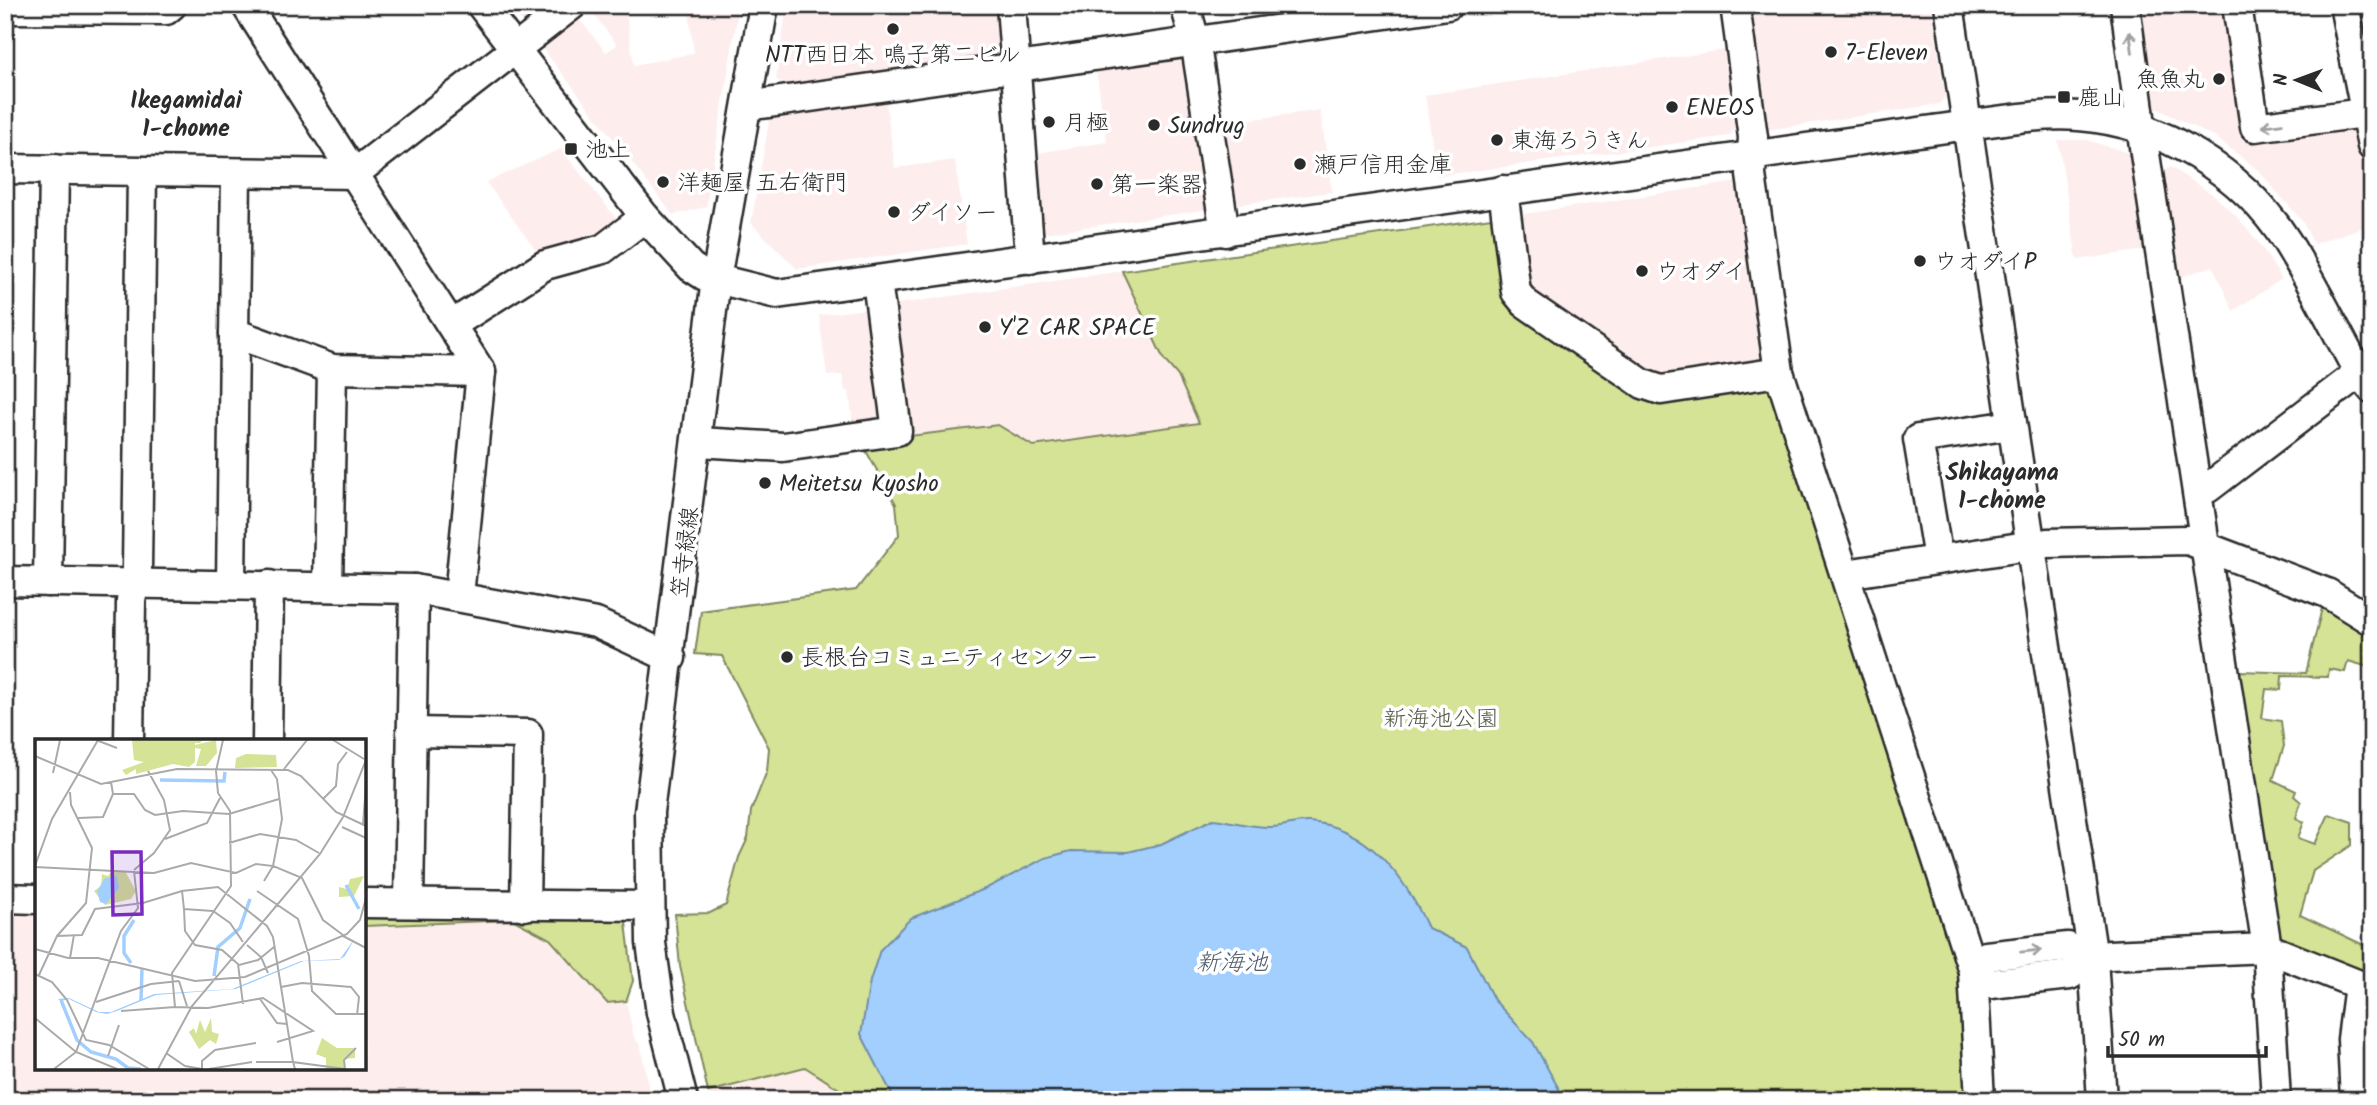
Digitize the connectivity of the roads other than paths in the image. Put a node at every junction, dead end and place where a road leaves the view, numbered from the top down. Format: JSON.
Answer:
{"nodes":[{"id":1,"x":172,"y":5,"type":"edge"},
{"id":2,"x":246,"y":5,"type":"edge"},
{"id":3,"x":481,"y":5,"type":"edge"},
{"id":4,"x":572,"y":5,"type":"edge"},
{"id":5,"x":764,"y":5,"type":"edge"},
{"id":6,"x":1011,"y":5,"type":"edge"},
{"id":7,"x":1185,"y":5,"type":"edge"},
{"id":8,"x":1448,"y":5,"type":"edge"},
{"id":9,"x":1735,"y":5,"type":"edge"},
{"id":10,"x":1949,"y":5,"type":"edge"},
{"id":11,"x":2125,"y":5,"type":"edge"},
{"id":12,"x":2237,"y":5,"type":"edge"},
{"id":13,"x":2344,"y":5,"type":"edge"},
{"id":14,"x":44,"y":7,"type":"edge"},
{"id":15,"x":5,"y":9,"type":"edge"},
{"id":16,"x":1358,"y":11,"type":"edge"},
{"id":17,"x":1195,"y":40,"type":"junction"},
{"id":18,"x":516,"y":50,"type":"junction"},
{"id":19,"x":1016,"y":68,"type":"junction"},
{"id":20,"x":747,"y":106,"type":"junction"},
{"id":21,"x":2364,"y":113,"type":"junction"},
{"id":22,"x":1968,"y":125,"type":"junction"},
{"id":23,"x":2141,"y":127,"type":"junction"},
{"id":24,"x":2372,"y":146,"type":"edge"},
{"id":25,"x":1752,"y":156,"type":"junction"},
{"id":26,"x":5,"y":169,"type":"edge"},
{"id":27,"x":54,"y":169,"type":"junction"},
{"id":28,"x":142,"y":172,"type":"junction"},
{"id":29,"x":236,"y":173,"type":"junction"},
{"id":30,"x":354,"y":174,"type":"junction"},
{"id":31,"x":1503,"y":190,"type":"junction"},
{"id":32,"x":645,"y":217,"type":"junction"},
{"id":33,"x":1225,"y":232,"type":"junction"},
{"id":34,"x":1030,"y":259,"type":"junction"},
{"id":35,"x":716,"y":279,"type":"junction"},
{"id":36,"x":877,"y":281,"type":"junction"},
{"id":37,"x":453,"y":324,"type":"junction"},
{"id":38,"x":234,"y":332,"type":"junction"},
{"id":39,"x":332,"y":369,"type":"junction"},
{"id":40,"x":481,"y":372,"type":"junction"},
{"id":41,"x":1779,"y":372,"type":"junction"},
{"id":42,"x":2368,"y":375,"type":"edge"},
{"id":43,"x":2012,"y":425,"type":"junction"},
{"id":44,"x":698,"y":442,"type":"junction"},
{"id":45,"x":2199,"y":491,"type":"junction"},
{"id":46,"x":2205,"y":545,"type":"junction"},
{"id":47,"x":2030,"y":546,"type":"junction"},
{"id":48,"x":1938,"y":559,"type":"junction"},
{"id":49,"x":1846,"y":574,"type":"junction"},
{"id":50,"x":5,"y":581,"type":"edge"},
{"id":51,"x":48,"y":582,"type":"junction"},
{"id":52,"x":134,"y":582,"type":"junction"},
{"id":53,"x":231,"y":584,"type":"junction"},
{"id":54,"x":269,"y":585,"type":"junction"},
{"id":55,"x":328,"y":586,"type":"junction"},
{"id":56,"x":414,"y":589,"type":"junction"},
{"id":57,"x":459,"y":596,"type":"junction"},
{"id":58,"x":2372,"y":621,"type":"edge"},
{"id":59,"x":671,"y":658,"type":"junction"},
{"id":60,"x":411,"y":732,"type":"junction"},
{"id":61,"x":129,"y":739,"type":"edge"},
{"id":62,"x":267,"y":739,"type":"edge"},
{"id":63,"x":5,"y":898,"type":"edge"},
{"id":64,"x":35,"y":899,"type":"edge"},
{"id":65,"x":366,"y":903,"type":"edge"},
{"id":66,"x":409,"y":903,"type":"junction"},
{"id":67,"x":525,"y":905,"type":"junction"},
{"id":68,"x":649,"y":906,"type":"junction"},
{"id":69,"x":2267,"y":948,"type":"junction"},
{"id":70,"x":2093,"y":958,"type":"junction"},
{"id":71,"x":1973,"y":971,"type":"junction"},
{"id":72,"x":2366,"y":988,"type":"edge"},
{"id":73,"x":2361,"y":1096,"type":"edge"},
{"id":74,"x":683,"y":1100,"type":"edge"},
{"id":75,"x":1980,"y":1100,"type":"edge"},
{"id":76,"x":2102,"y":1100,"type":"edge"},
{"id":77,"x":2276,"y":1100,"type":"edge"}],
"edges":[{"from":1,"to":14,"type":"street"},
{"from":2,"to":30,"type":"street"},
{"from":3,"to":18,"type":"street"},
{"from":4,"to":18,"type":"street"},
{"from":5,"to":20,"type":"street","name":"笠寺緑線"},
{"from":6,"to":19,"type":"street"},
{"from":7,"to":17,"type":"street"},
{"from":8,"to":16,"type":"street"},
{"from":9,"to":25,"type":"street"},
{"from":10,"to":22,"type":"street"},
{"from":23,"to":11,"type":"street","one_way":true},
{"from":21,"to":12,"type":"street","one_way":true},
{"from":13,"to":21,"type":"street"},
{"from":14,"to":15,"type":"street"},
{"from":16,"to":17,"type":"street"},
{"from":17,"to":19,"type":"street"},
{"from":17,"to":33,"type":"street"},
{"from":18,"to":30,"type":"street"},
{"from":18,"to":32,"type":"street"},
{"from":19,"to":20,"type":"street"},
{"from":19,"to":34,"type":"street"},
{"from":20,"to":35,"type":"street","name":"笠寺緑線"},
{"from":21,"to":24,"type":"street"},
{"from":22,"to":23,"type":"street"},
{"from":22,"to":25,"type":"street"},
{"from":22,"to":43,"type":"street"},
{"from":23,"to":42,"type":"street"},
{"from":23,"to":45,"type":"street"},
{"from":25,"to":31,"type":"street"},
{"from":25,"to":41,"type":"street"},
{"from":26,"to":27,"type":"street"},
{"from":27,"to":28,"type":"street"},
{"from":27,"to":51,"type":"street"},
{"from":28,"to":29,"type":"street"},
{"from":28,"to":52,"type":"street"},
{"from":29,"to":30,"type":"street"},
{"from":29,"to":38,"type":"street"},
{"from":30,"to":37,"type":"street"},
{"from":31,"to":33,"type":"street"},
{"from":31,"to":41,"type":"street"},
{"from":32,"to":35,"type":"street"},
{"from":32,"to":37,"type":"street"},
{"from":33,"to":34,"type":"street"},
{"from":34,"to":36,"type":"street"},
{"from":35,"to":36,"type":"street"},
{"from":35,"to":44,"type":"street","name":"笠寺緑線"},
{"from":36,"to":44,"type":"street"},
{"from":37,"to":40,"type":"street"},
{"from":38,"to":39,"type":"street"},
{"from":38,"to":53,"type":"street"},
{"from":39,"to":40,"type":"street"},
{"from":39,"to":55,"type":"street"},
{"from":40,"to":57,"type":"street"},
{"from":41,"to":49,"type":"street"},
{"from":42,"to":45,"type":"street"},
{"from":43,"to":47,"type":"street"},
{"from":43,"to":48,"type":"street"},
{"from":44,"to":59,"type":"street","name":"笠寺緑線"},
{"from":45,"to":46,"type":"street"},
{"from":46,"to":47,"type":"street"},
{"from":46,"to":58,"type":"street"},
{"from":46,"to":69,"type":"street"},
{"from":47,"to":48,"type":"street"},
{"from":47,"to":70,"type":"street"},
{"from":48,"to":49,"type":"street"},
{"from":49,"to":71,"type":"street"},
{"from":50,"to":51,"type":"street"},
{"from":51,"to":52,"type":"street"},
{"from":52,"to":53,"type":"street"},
{"from":52,"to":61,"type":"street"},
{"from":53,"to":54,"type":"street"},
{"from":54,"to":55,"type":"street"},
{"from":54,"to":62,"type":"street"},
{"from":55,"to":56,"type":"street"},
{"from":56,"to":57,"type":"street"},
{"from":56,"to":60,"type":"street"},
{"from":57,"to":59,"type":"street"},
{"from":59,"to":68,"type":"street","name":"笠寺緑線"},
{"from":60,"to":66,"type":"street"},
{"from":60,"to":67,"type":"street"},
{"from":63,"to":64,"type":"street"},
{"from":65,"to":66,"type":"street"},
{"from":66,"to":67,"type":"street"},
{"from":67,"to":68,"type":"street"},
{"from":68,"to":74,"type":"street","name":"笠寺緑線"},
{"from":69,"to":70,"type":"street"},
{"from":69,"to":72,"type":"street"},
{"from":69,"to":77,"type":"street"},
{"from":70,"to":71,"type":"street"},
{"from":70,"to":76,"type":"street"},
{"from":71,"to":75,"type":"street"},
{"from":72,"to":73,"type":"street"}]}
